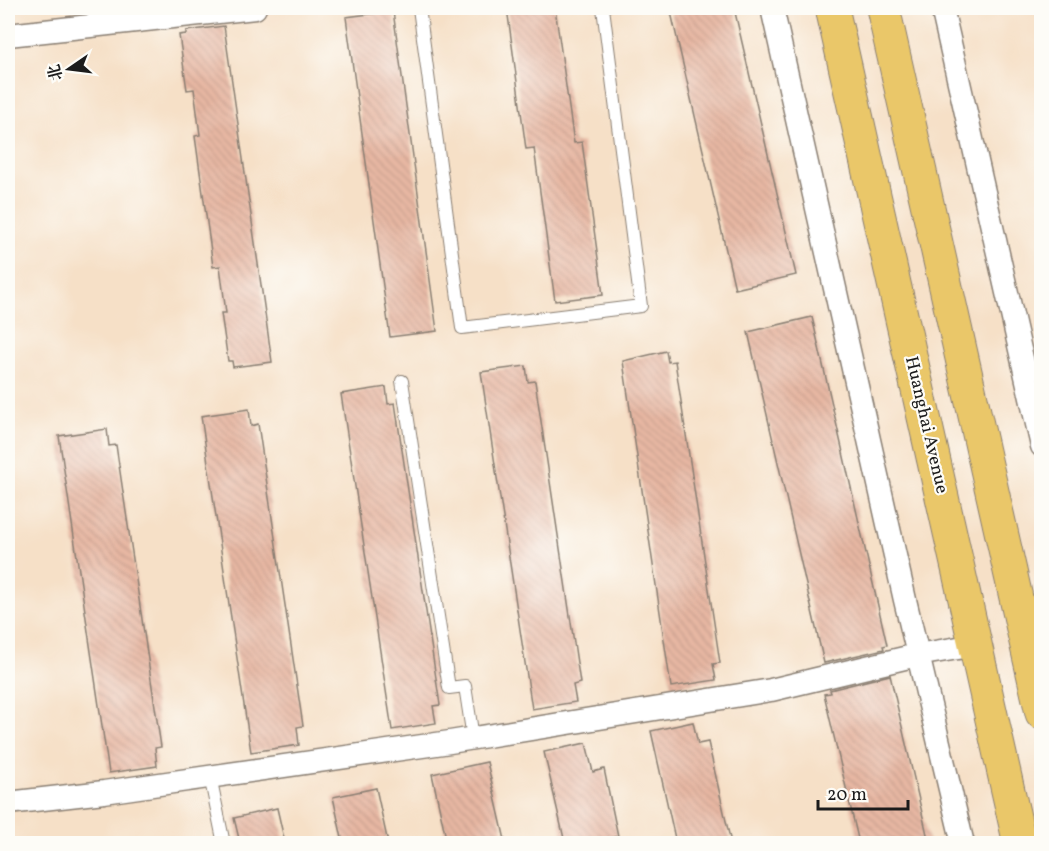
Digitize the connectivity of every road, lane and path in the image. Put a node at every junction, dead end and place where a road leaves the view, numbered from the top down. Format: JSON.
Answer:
{"nodes":[{"id":1,"x":255,"y":8,"type":"edge"},
{"id":2,"x":419,"y":8,"type":"edge"},
{"id":3,"x":603,"y":8,"type":"edge"},
{"id":4,"x":772,"y":8,"type":"edge"},
{"id":5,"x":832,"y":8,"type":"edge"},
{"id":6,"x":883,"y":8,"type":"edge"},
{"id":7,"x":942,"y":8,"type":"edge"},
{"id":8,"x":8,"y":35,"type":"edge"},
{"id":9,"x":402,"y":381,"type":"dead end"},
{"id":10,"x":1041,"y":447,"type":"edge"},
{"id":11,"x":976,"y":645,"type":"junction"},
{"id":12,"x":917,"y":655,"type":"junction"},
{"id":13,"x":1041,"y":713,"type":"edge"},
{"id":14,"x":473,"y":738,"type":"junction"},
{"id":15,"x":210,"y":776,"type":"junction"},
{"id":16,"x":8,"y":803,"type":"edge"},
{"id":17,"x":224,"y":843,"type":"edge"},
{"id":18,"x":963,"y":843,"type":"edge"},
{"id":19,"x":1020,"y":843,"type":"edge"}],
"edges":[{"from":1,"to":8,"type":"street"},
{"from":2,"to":3,"type":"lane"},
{"from":4,"to":12,"type":"street"},
{"from":5,"to":11,"type":"main road","name":"Huanghai Avenue"},
{"from":6,"to":13,"type":"main road"},
{"from":7,"to":10,"type":"street"},
{"from":9,"to":14,"type":"lane"},
{"from":11,"to":12,"type":"street"},
{"from":11,"to":19,"type":"main road","name":"Huanghai Avenue"},
{"from":12,"to":14,"type":"street"},
{"from":12,"to":18,"type":"street"},
{"from":14,"to":15,"type":"street"},
{"from":15,"to":16,"type":"street"},
{"from":15,"to":17,"type":"lane"}]}
